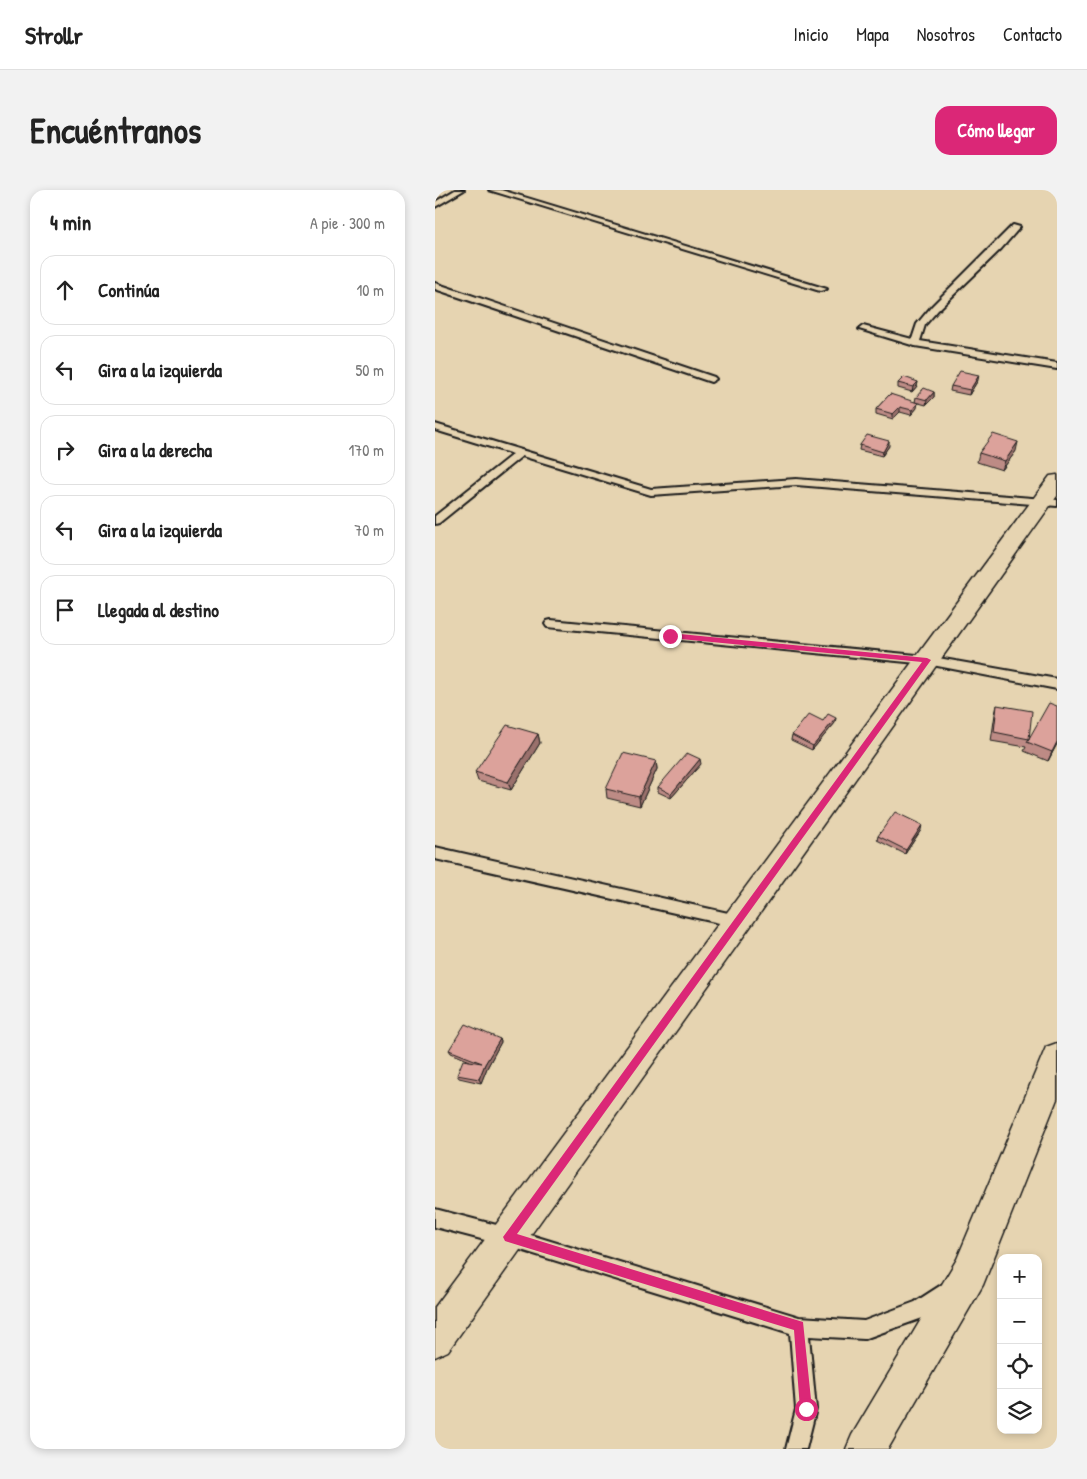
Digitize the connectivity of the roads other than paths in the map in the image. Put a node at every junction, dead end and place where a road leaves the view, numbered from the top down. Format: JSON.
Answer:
{"nodes":[{"id":1,"x":461,"y":190,"type":"edge"},
{"id":2,"x":493,"y":190,"type":"edge"},
{"id":3,"x":435,"y":205,"type":"edge"},
{"id":4,"x":1016,"y":227,"type":"dead end"},
{"id":5,"x":435,"y":286,"type":"edge"},
{"id":6,"x":823,"y":289,"type":"dead end"},
{"id":7,"x":863,"y":328,"type":"dead end"},
{"id":8,"x":915,"y":343,"type":"junction"},
{"id":9,"x":1057,"y":366,"type":"edge"},
{"id":10,"x":711,"y":379,"type":"dead end"},
{"id":11,"x":435,"y":427,"type":"edge"},
{"id":12,"x":519,"y":453,"type":"junction"},
{"id":13,"x":1052,"y":495,"type":"edge"},
{"id":14,"x":435,"y":521,"type":"edge"},
{"id":15,"x":551,"y":624,"type":"dead end"},
{"id":16,"x":927,"y":660,"type":"junction"},
{"id":17,"x":1057,"y":684,"type":"edge"},
{"id":18,"x":435,"y":853,"type":"edge"},
{"id":19,"x":737,"y":921,"type":"junction"},
{"id":20,"x":1057,"y":1058,"type":"edge"},
{"id":21,"x":435,"y":1218,"type":"edge"},
{"id":22,"x":508,"y":1237,"type":"junction"},
{"id":23,"x":970,"y":1272,"type":"junction"},
{"id":24,"x":799,"y":1326,"type":"junction"},
{"id":25,"x":435,"y":1338,"type":"edge"},
{"id":26,"x":796,"y":1449,"type":"edge"},
{"id":27,"x":866,"y":1449,"type":"edge"}],
"edges":[{"from":1,"to":3,"type":"lane"},
{"from":2,"to":6,"type":"lane"},
{"from":4,"to":8,"type":"lane"},
{"from":5,"to":10,"type":"lane"},
{"from":7,"to":8,"type":"lane"},
{"from":8,"to":9,"type":"lane"},
{"from":11,"to":12,"type":"lane"},
{"from":12,"to":13,"type":"lane"},
{"from":12,"to":14,"type":"lane"},
{"from":13,"to":16,"type":"street"},
{"from":15,"to":16,"type":"lane"},
{"from":16,"to":17,"type":"lane"},
{"from":16,"to":19,"type":"street"},
{"from":18,"to":19,"type":"lane"},
{"from":19,"to":22,"type":"street"},
{"from":20,"to":23,"type":"street"},
{"from":21,"to":22,"type":"lane"},
{"from":22,"to":24,"type":"lane"},
{"from":22,"to":25,"type":"street"},
{"from":23,"to":24,"type":"lane"},
{"from":23,"to":27,"type":"street"},
{"from":24,"to":26,"type":"lane"}]}
